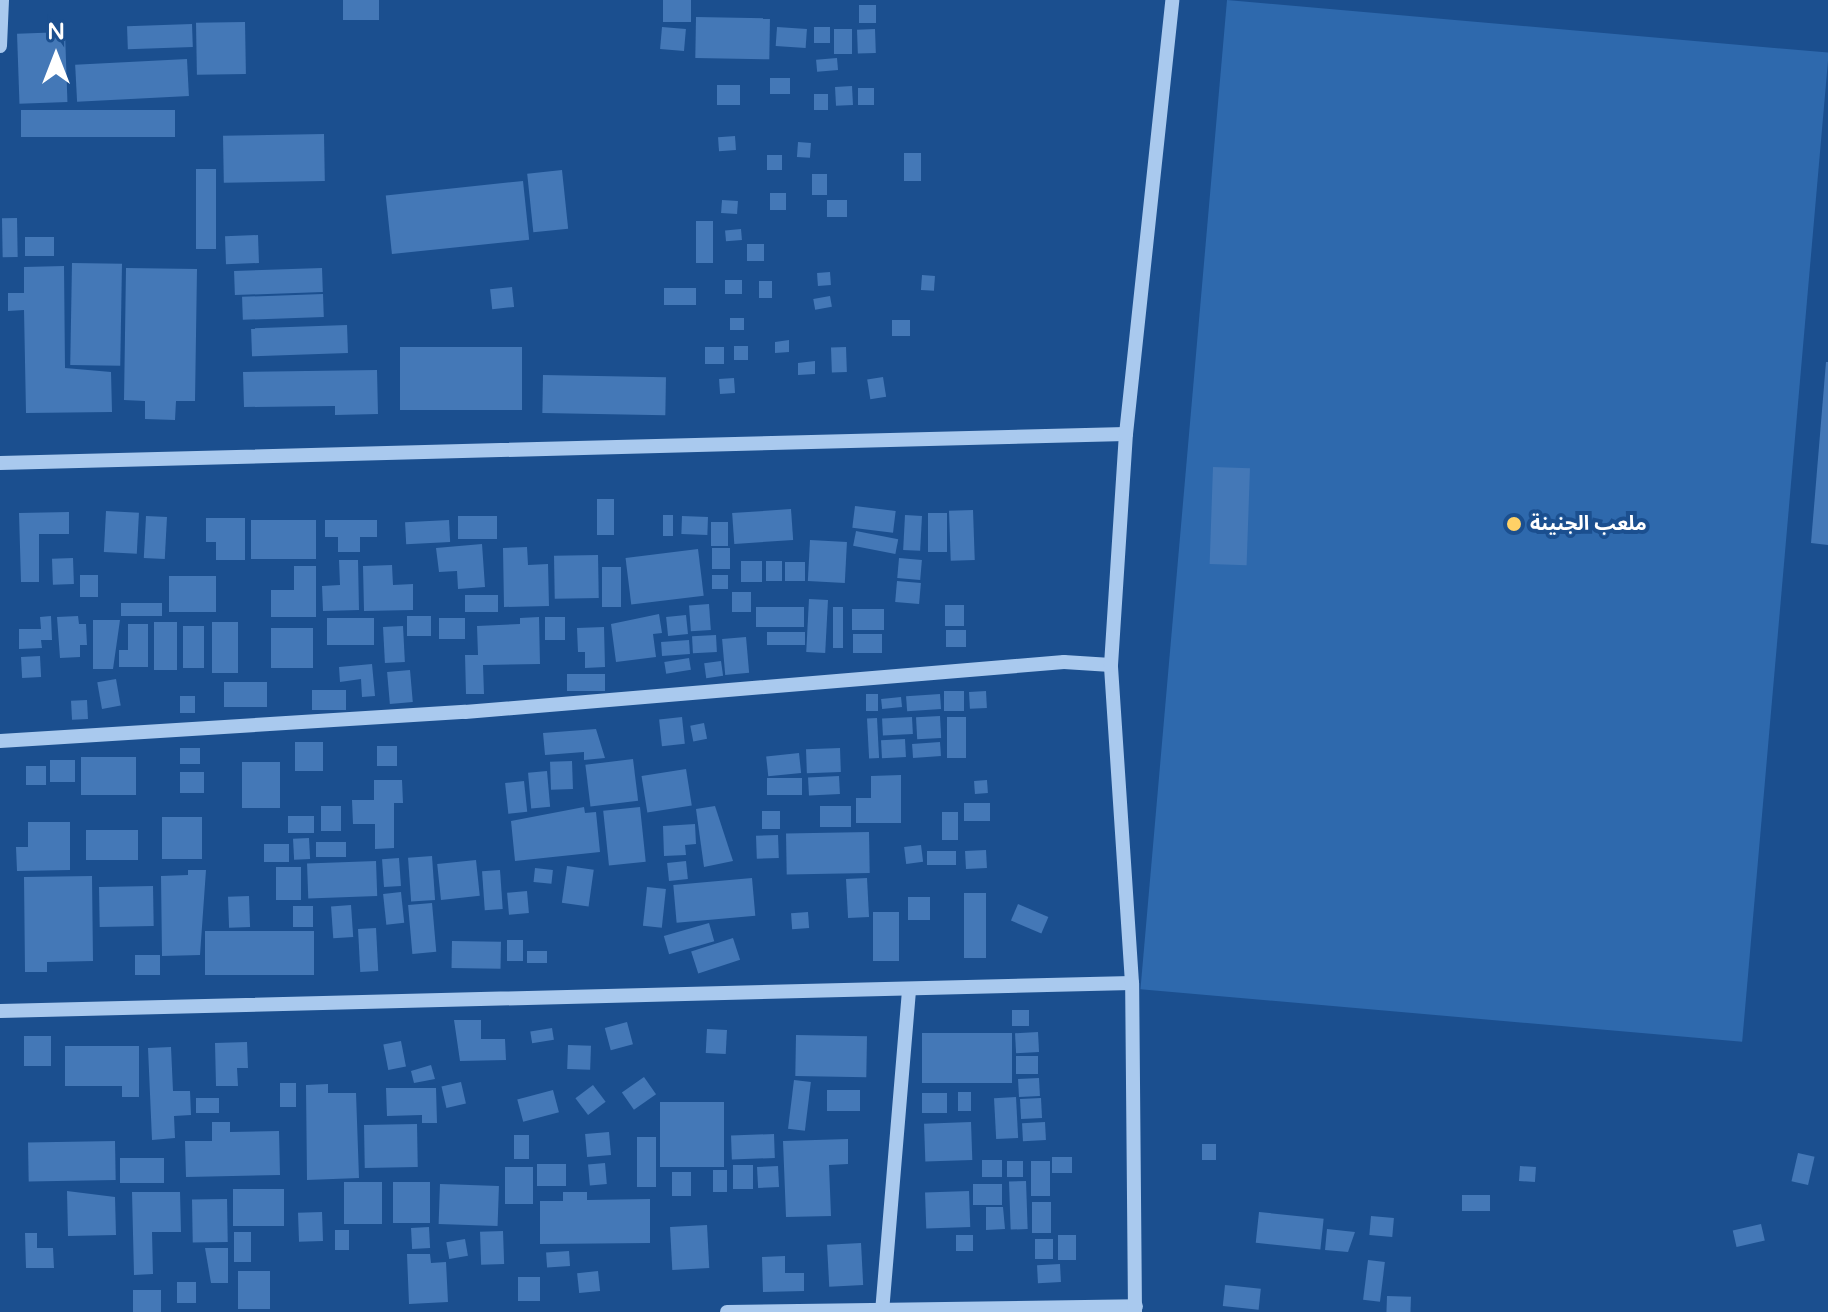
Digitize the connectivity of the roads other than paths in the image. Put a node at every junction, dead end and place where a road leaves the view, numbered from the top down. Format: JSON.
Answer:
{"nodes":[{"id":1,"x":2,"y":0,"type":"edge"},
{"id":2,"x":1172,"y":0,"type":"edge"},
{"id":3,"x":0,"y":46,"type":"edge"},
{"id":4,"x":1126,"y":434,"type":"junction"},
{"id":5,"x":0,"y":463,"type":"edge"},
{"id":6,"x":1111,"y":665,"type":"junction"},
{"id":7,"x":0,"y":741,"type":"edge"},
{"id":8,"x":1132,"y":983,"type":"junction"},
{"id":9,"x":909,"y":990,"type":"junction"},
{"id":10,"x":0,"y":1011,"type":"edge"},
{"id":11,"x":1136,"y":1309,"type":"edge"},
{"id":12,"x":884,"y":1310,"type":"edge"},
{"id":13,"x":727,"y":1312,"type":"edge"}],
"edges":[{"from":1,"to":3,"type":"street"},
{"from":2,"to":4,"type":"street"},
{"from":4,"to":5,"type":"street"},
{"from":4,"to":6,"type":"street"},
{"from":6,"to":7,"type":"street"},
{"from":6,"to":8,"type":"street"},
{"from":8,"to":9,"type":"street"},
{"from":8,"to":11,"type":"street"},
{"from":9,"to":10,"type":"street"},
{"from":9,"to":12,"type":"street"},
{"from":11,"to":12,"type":"street"},
{"from":12,"to":13,"type":"street"}]}
